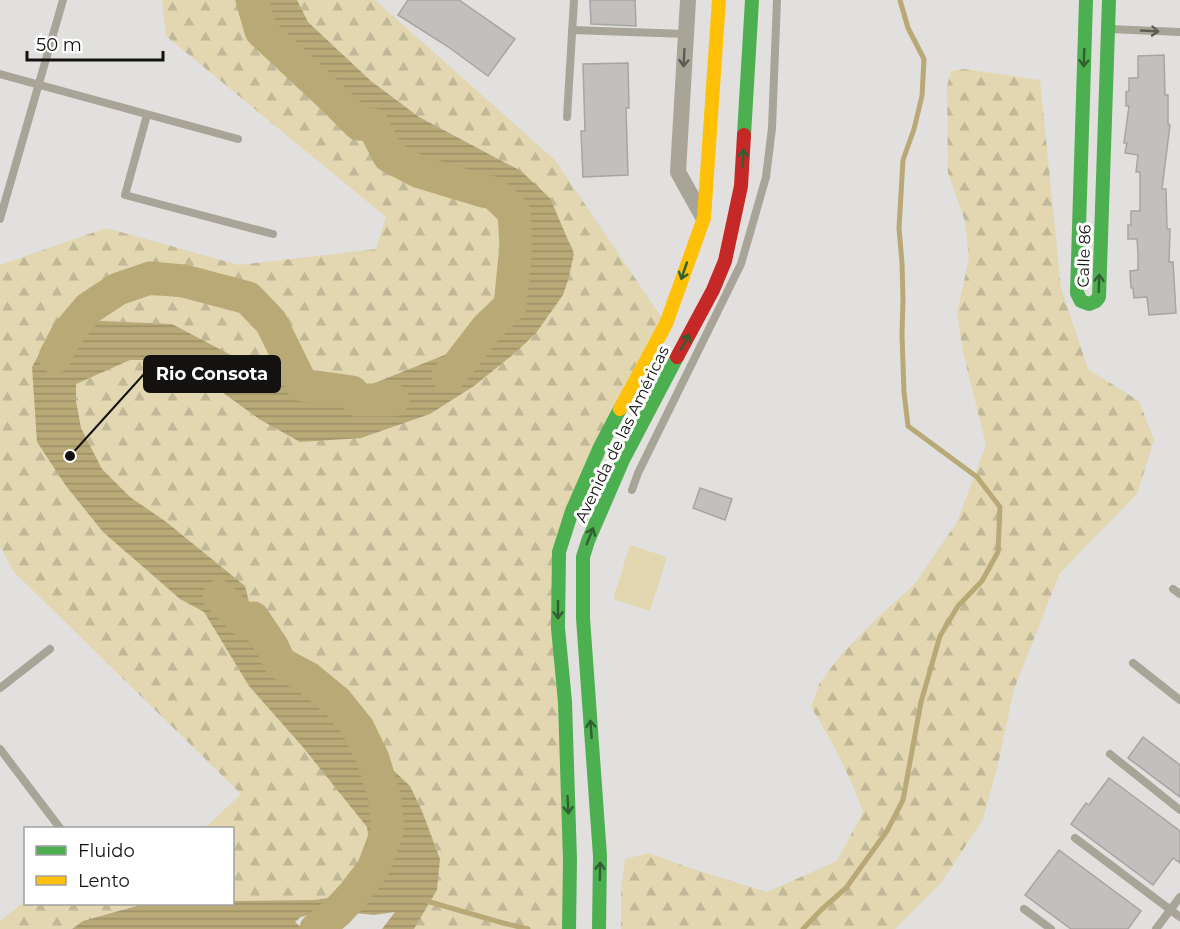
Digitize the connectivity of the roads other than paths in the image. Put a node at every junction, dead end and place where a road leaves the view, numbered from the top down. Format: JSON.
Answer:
{"nodes":[{"id":1,"x":63,"y":0,"type":"edge"},
{"id":2,"x":574,"y":0,"type":"edge"},
{"id":3,"x":688,"y":0,"type":"edge"},
{"id":4,"x":719,"y":0,"type":"edge"},
{"id":5,"x":752,"y":0,"type":"edge"},
{"id":6,"x":777,"y":0,"type":"edge"},
{"id":7,"x":1086,"y":0,"type":"edge"},
{"id":8,"x":1109,"y":0,"type":"edge"},
{"id":9,"x":1085,"y":27,"type":"junction"},
{"id":10,"x":1108,"y":28,"type":"junction"},
{"id":11,"x":572,"y":30,"type":"junction"},
{"id":12,"x":1180,"y":32,"type":"edge"},
{"id":13,"x":686,"y":34,"type":"junction"},
{"id":14,"x":0,"y":74,"type":"edge"},
{"id":15,"x":39,"y":86,"type":"junction"},
{"id":16,"x":147,"y":115,"type":"junction"},
{"id":17,"x":567,"y":117,"type":"dead end"},
{"id":18,"x":238,"y":139,"type":"dead end"},
{"id":19,"x":704,"y":218,"type":"junction"},
{"id":20,"x":0,"y":219,"type":"edge"},
{"id":21,"x":273,"y":234,"type":"dead end"},
{"id":22,"x":632,"y":490,"type":"dead end"},
{"id":23,"x":50,"y":649,"type":"dead end"},
{"id":24,"x":1133,"y":663,"type":"dead end"},
{"id":25,"x":0,"y":688,"type":"edge"},
{"id":26,"x":1180,"y":700,"type":"edge"},
{"id":27,"x":0,"y":749,"type":"edge"},
{"id":28,"x":1110,"y":754,"type":"dead end"},
{"id":29,"x":1180,"y":810,"type":"edge"},
{"id":30,"x":59,"y":827,"type":"edge"},
{"id":31,"x":1075,"y":838,"type":"dead end"},
{"id":32,"x":1180,"y":897,"type":"edge"},
{"id":33,"x":1024,"y":909,"type":"dead end"},
{"id":34,"x":1170,"y":910,"type":"junction"},
{"id":35,"x":1180,"y":917,"type":"edge"},
{"id":36,"x":569,"y":929,"type":"edge"},
{"id":37,"x":599,"y":929,"type":"edge"},
{"id":38,"x":1051,"y":929,"type":"edge"},
{"id":39,"x":1156,"y":929,"type":"edge"}],
"edges":[{"from":1,"to":15,"type":"lane"},
{"from":2,"to":11,"type":"lane"},
{"from":3,"to":13,"type":"street"},
{"from":4,"to":19,"type":"main road","name":"Avenida de las Américas"},
{"from":37,"to":5,"type":"main road","name":"Avenida de las Américas","one_way":true},
{"from":6,"to":22,"type":"lane"},
{"from":7,"to":9,"type":"main road","name":"Calle 86"},
{"from":8,"to":10,"type":"main road","name":"Calle 86"},
{"from":9,"to":10,"type":"street"},
{"from":9,"to":10,"type":"main road","name":"Calle 86","one_way":true},
{"from":10,"to":12,"type":"lane","one_way":true},
{"from":11,"to":13,"type":"lane"},
{"from":11,"to":17,"type":"lane"},
{"from":13,"to":19,"type":"street","one_way":true},
{"from":14,"to":15,"type":"lane"},
{"from":15,"to":16,"type":"lane"},
{"from":15,"to":20,"type":"lane"},
{"from":16,"to":18,"type":"lane"},
{"from":16,"to":21,"type":"lane"},
{"from":19,"to":36,"type":"main road","name":"Avenida de las Américas","one_way":true},
{"from":23,"to":25,"type":"lane"},
{"from":24,"to":26,"type":"lane"},
{"from":27,"to":30,"type":"lane"},
{"from":28,"to":29,"type":"lane"},
{"from":31,"to":34,"type":"lane"},
{"from":32,"to":34,"type":"lane"},
{"from":33,"to":38,"type":"lane"},
{"from":34,"to":35,"type":"lane"},
{"from":34,"to":39,"type":"lane"}]}
